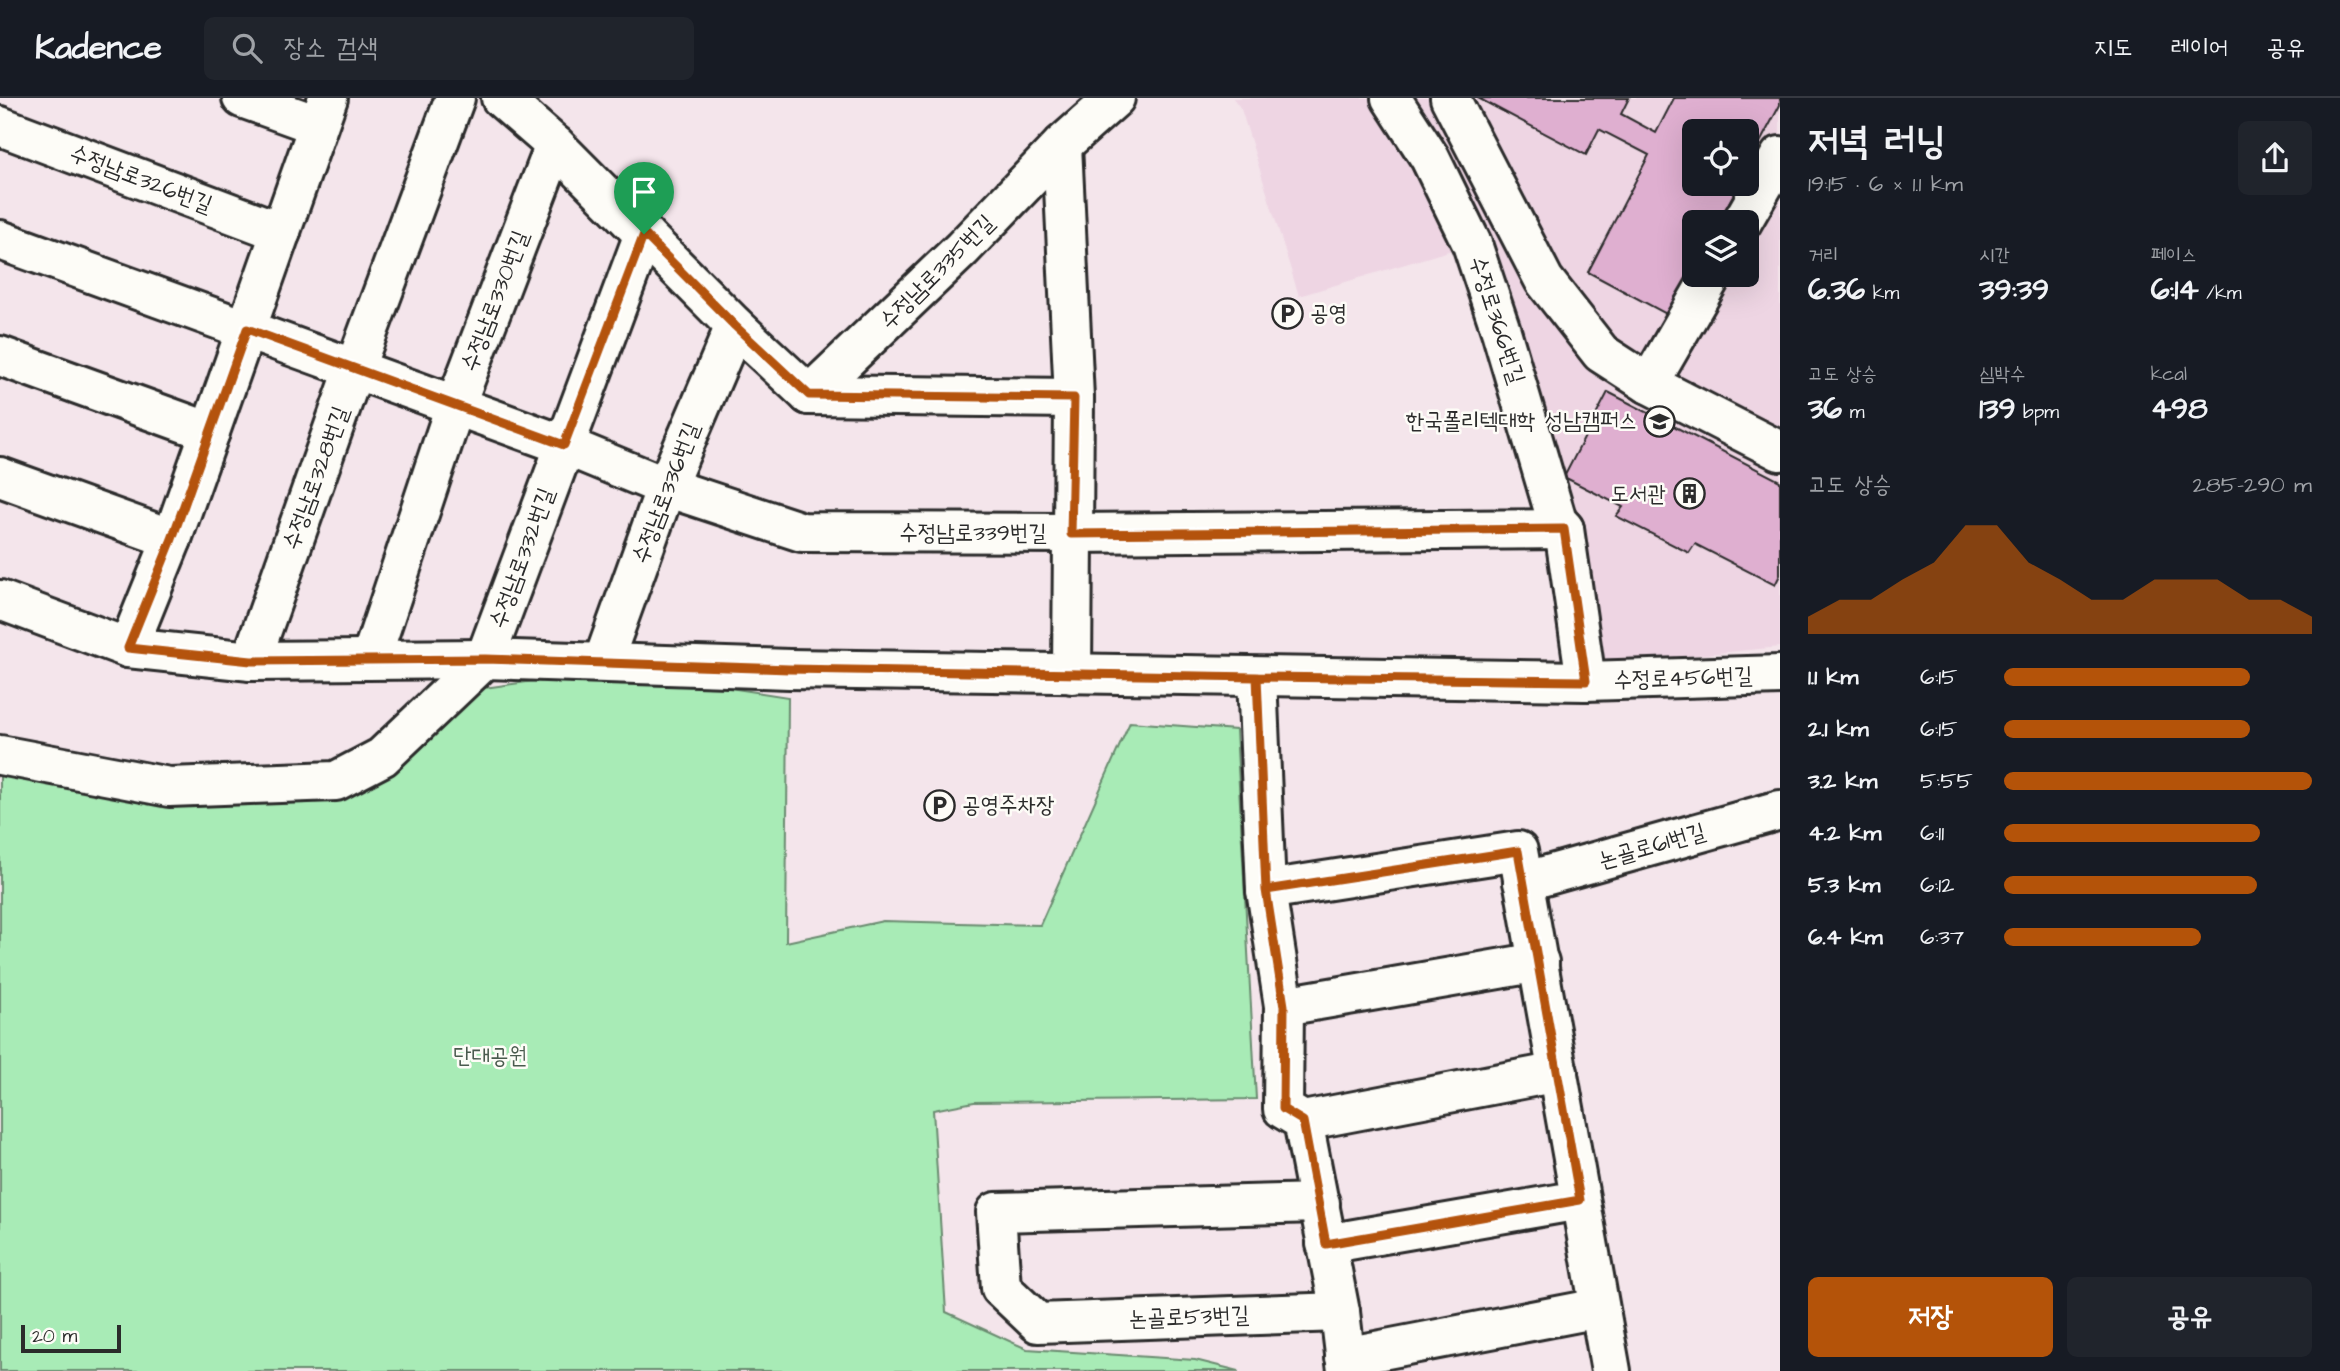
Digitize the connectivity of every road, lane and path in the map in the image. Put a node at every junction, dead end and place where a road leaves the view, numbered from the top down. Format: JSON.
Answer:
{"nodes":[{"id":1,"x":242,"y":98,"type":"edge"},
{"id":2,"x":456,"y":98,"type":"edge"},
{"id":3,"x":500,"y":98,"type":"edge"},
{"id":4,"x":1115,"y":98,"type":"edge"},
{"id":5,"x":1391,"y":98,"type":"edge"},
{"id":6,"x":1450,"y":98,"type":"edge"},
{"id":7,"x":322,"y":111,"type":"edge"},
{"id":8,"x":0,"y":126,"type":"edge"},
{"id":9,"x":555,"y":145,"type":"junction"},
{"id":10,"x":1062,"y":145,"type":"junction"},
{"id":11,"x":1780,"y":156,"type":"edge"},
{"id":12,"x":1749,"y":210,"type":"edge"},
{"id":13,"x":281,"y":232,"type":"junction"},
{"id":14,"x":644,"y":234,"type":"junction"},
{"id":15,"x":0,"y":240,"type":"edge"},
{"id":16,"x":1705,"y":287,"type":"edge"},
{"id":17,"x":735,"y":326,"type":"junction"},
{"id":18,"x":247,"y":329,"type":"junction"},
{"id":19,"x":0,"y":356,"type":"edge"},
{"id":20,"x":354,"y":370,"type":"junction"},
{"id":21,"x":1649,"y":384,"type":"junction"},
{"id":22,"x":809,"y":395,"type":"junction"},
{"id":23,"x":1074,"y":398,"type":"junction"},
{"id":24,"x":455,"y":406,"type":"junction"},
{"id":25,"x":210,"y":432,"type":"junction"},
{"id":26,"x":564,"y":445,"type":"junction"},
{"id":27,"x":1780,"y":450,"type":"edge"},
{"id":28,"x":0,"y":477,"type":"edge"},
{"id":29,"x":666,"y":487,"type":"junction"},
{"id":30,"x":1564,"y":529,"type":"junction"},
{"id":31,"x":1071,"y":534,"type":"junction"},
{"id":32,"x":172,"y":539,"type":"junction"},
{"id":33,"x":0,"y":600,"type":"edge"},
{"id":34,"x":128,"y":648,"type":"junction"},
{"id":35,"x":371,"y":659,"type":"junction"},
{"id":36,"x":485,"y":659,"type":"junction"},
{"id":37,"x":251,"y":661,"type":"junction"},
{"id":38,"x":603,"y":663,"type":"junction"},
{"id":39,"x":1072,"y":674,"type":"junction"},
{"id":40,"x":1780,"y":675,"type":"edge"},
{"id":41,"x":1257,"y":677,"type":"junction"},
{"id":42,"x":1586,"y":681,"type":"junction"},
{"id":43,"x":0,"y":755,"type":"edge"},
{"id":44,"x":1780,"y":810,"type":"edge"},
{"id":45,"x":1521,"y":867,"type":"junction"},
{"id":46,"x":1266,"y":890,"type":"junction"},
{"id":47,"x":1539,"y":962,"type":"junction"},
{"id":48,"x":1284,"y":1006,"type":"junction"},
{"id":49,"x":1558,"y":1072,"type":"junction"},
{"id":50,"x":1303,"y":1121,"type":"junction"},
{"id":51,"x":1580,"y":1200,"type":"junction"},
{"id":52,"x":1320,"y":1203,"type":"junction"},
{"id":53,"x":1326,"y":1244,"type":"junction"},
{"id":54,"x":1599,"y":1308,"type":"junction"},
{"id":55,"x":1340,"y":1312,"type":"junction"},
{"id":56,"x":1346,"y":1364,"type":"edge"},
{"id":57,"x":1611,"y":1371,"type":"edge"}],
"edges":[{"from":1,"to":7,"type":"street"},
{"from":2,"to":20,"type":"street","name":"수정남로328번길"},
{"from":3,"to":9,"type":"street"},
{"from":4,"to":10,"type":"street","name":"수정남로335번길"},
{"from":5,"to":30,"type":"street","name":"수정로366번길"},
{"from":6,"to":21,"type":"street"},
{"from":7,"to":13,"type":"street"},
{"from":8,"to":13,"type":"street","name":"수정남로326번길"},
{"from":9,"to":14,"type":"street"},
{"from":9,"to":24,"type":"street","name":"수정남로330번길"},
{"from":10,"to":22,"type":"street","name":"수정남로335번길"},
{"from":10,"to":23,"type":"street"},
{"from":11,"to":12,"type":"street"},
{"from":13,"to":18,"type":"street"},
{"from":14,"to":17,"type":"street"},
{"from":14,"to":26,"type":"street","name":"수정남로332번길"},
{"from":15,"to":18,"type":"street"},
{"from":16,"to":21,"type":"street"},
{"from":17,"to":22,"type":"street"},
{"from":17,"to":29,"type":"street","name":"수정남로336번길"},
{"from":18,"to":20,"type":"street","name":"수정남로339번길"},
{"from":18,"to":25,"type":"street"},
{"from":19,"to":25,"type":"street"},
{"from":20,"to":24,"type":"street","name":"수정남로339번길"},
{"from":20,"to":37,"type":"street","name":"수정남로328번길"},
{"from":21,"to":27,"type":"street"},
{"from":22,"to":23,"type":"street"},
{"from":23,"to":31,"type":"street"},
{"from":24,"to":26,"type":"street","name":"수정남로339번길"},
{"from":24,"to":35,"type":"street","name":"수정남로330번길"},
{"from":25,"to":32,"type":"street"},
{"from":26,"to":29,"type":"street","name":"수정남로339번길"},
{"from":26,"to":36,"type":"street","name":"수정남로332번길"},
{"from":28,"to":32,"type":"street"},
{"from":29,"to":31,"type":"street","name":"수정남로339번길"},
{"from":29,"to":38,"type":"street","name":"수정남로336번길"},
{"from":30,"to":31,"type":"street","name":"수정남로339번길"},
{"from":30,"to":42,"type":"street","name":"수정로366번길"},
{"from":31,"to":39,"type":"street"},
{"from":32,"to":34,"type":"street"},
{"from":33,"to":34,"type":"street","name":"수정로456번길"},
{"from":34,"to":37,"type":"street","name":"수정로456번길"},
{"from":35,"to":36,"type":"street","name":"수정로456번길"},
{"from":35,"to":37,"type":"street","name":"수정로456번길"},
{"from":36,"to":38,"type":"street","name":"수정로456번길"},
{"from":36,"to":43,"type":"street","name":"수정남로332번길"},
{"from":38,"to":39,"type":"street","name":"수정로456번길"},
{"from":39,"to":41,"type":"street","name":"수정로456번길"},
{"from":40,"to":42,"type":"street","name":"수정로456번길"},
{"from":41,"to":42,"type":"street","name":"수정로456번길"},
{"from":41,"to":46,"type":"street"},
{"from":44,"to":45,"type":"street","name":"논골로61번길"},
{"from":45,"to":46,"type":"street"},
{"from":45,"to":47,"type":"street"},
{"from":46,"to":48,"type":"street"},
{"from":47,"to":48,"type":"street"},
{"from":47,"to":49,"type":"street"},
{"from":48,"to":50,"type":"street"},
{"from":49,"to":50,"type":"street"},
{"from":49,"to":51,"type":"street"},
{"from":50,"to":52,"type":"street"},
{"from":51,"to":53,"type":"street"},
{"from":51,"to":54,"type":"street"},
{"from":52,"to":53,"type":"street"},
{"from":52,"to":55,"type":"street","name":"논골로53번길"},
{"from":53,"to":55,"type":"street"},
{"from":54,"to":56,"type":"street"},
{"from":54,"to":57,"type":"street"},
{"from":55,"to":56,"type":"street"}]}
